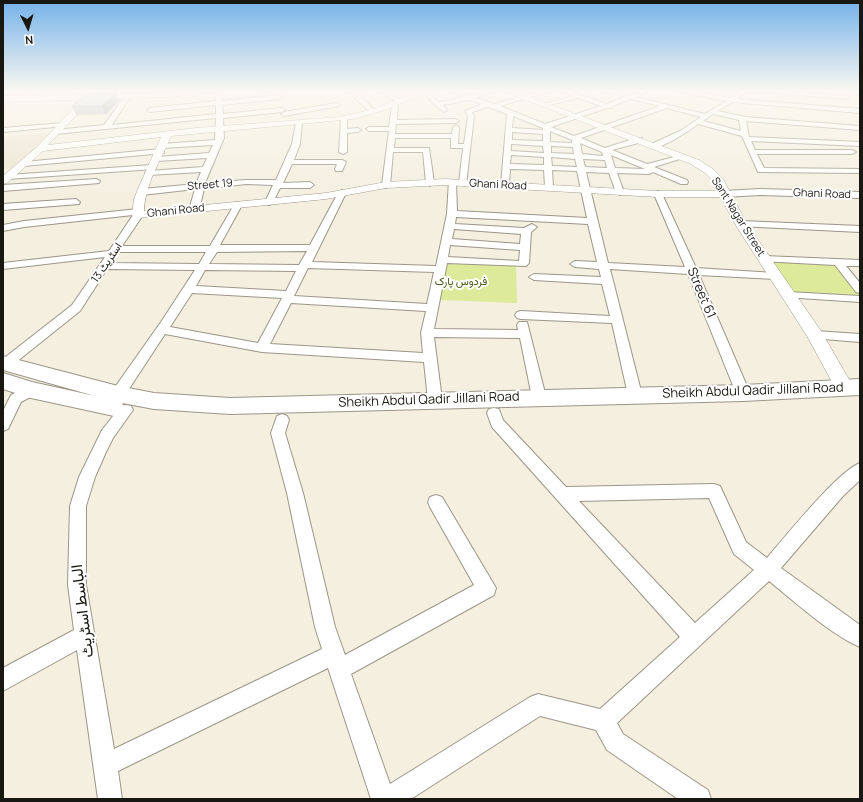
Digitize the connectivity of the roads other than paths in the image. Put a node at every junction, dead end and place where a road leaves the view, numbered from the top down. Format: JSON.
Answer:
{"nodes":[{"id":1,"x":33,"y":127,"type":"edge"},
{"id":2,"x":60,"y":127,"type":"edge"},
{"id":3,"x":111,"y":127,"type":"edge"},
{"id":4,"x":230,"y":127,"type":"edge"},
{"id":5,"x":299,"y":127,"type":"edge"},
{"id":6,"x":403,"y":127,"type":"edge"},
{"id":7,"x":456,"y":127,"type":"edge"},
{"id":8,"x":470,"y":127,"type":"edge"},
{"id":9,"x":543,"y":127,"type":"edge"},
{"id":10,"x":550,"y":127,"type":"edge"},
{"id":11,"x":689,"y":127,"type":"edge"},
{"id":12,"x":716,"y":127,"type":"edge"},
{"id":13,"x":743,"y":127,"type":"edge"},
{"id":14,"x":106,"y":128,"type":"joint"},
{"id":15,"x":221,"y":128,"type":"junction"},
{"id":16,"x":607,"y":128,"type":"joint"},
{"id":17,"x":369,"y":129,"type":"dead end"},
{"id":18,"x":393,"y":129,"type":"junction"},
{"id":19,"x":546,"y":129,"type":"junction"},
{"id":20,"x":3,"y":130,"type":"edge"},
{"id":21,"x":344,"y":130,"type":"joint"},
{"id":22,"x":358,"y":130,"type":"dead end"},
{"id":23,"x":509,"y":130,"type":"joint"},
{"id":24,"x":56,"y":132,"type":"junction"},
{"id":25,"x":167,"y":134,"type":"junction"},
{"id":26,"x":455,"y":136,"type":"junction"},
{"id":27,"x":745,"y":136,"type":"junction"},
{"id":28,"x":639,"y":140,"type":"junction"},
{"id":29,"x":218,"y":142,"type":"junction"},
{"id":30,"x":508,"y":142,"type":"junction"},
{"id":31,"x":576,"y":142,"type":"junction"},
{"id":32,"x":546,"y":144,"type":"junction"},
{"id":33,"x":860,"y":144,"type":"edge"},
{"id":34,"x":468,"y":146,"type":"junction"},
{"id":35,"x":654,"y":146,"type":"junction"},
{"id":36,"x":40,"y":149,"type":"junction"},
{"id":37,"x":390,"y":150,"type":"junction"},
{"id":38,"x":343,"y":152,"type":"dead end"},
{"id":39,"x":752,"y":152,"type":"junction"},
{"id":40,"x":860,"y":152,"type":"edge"},
{"id":41,"x":508,"y":154,"type":"junction"},
{"id":42,"x":606,"y":154,"type":"junction"},
{"id":43,"x":212,"y":155,"type":"junction"},
{"id":44,"x":546,"y":155,"type":"junction"},
{"id":45,"x":578,"y":157,"type":"junction"},
{"id":46,"x":682,"y":157,"type":"junction"},
{"id":47,"x":156,"y":159,"type":"junction"},
{"id":48,"x":289,"y":162,"type":"junction"},
{"id":49,"x":21,"y":166,"type":"junction"},
{"id":50,"x":507,"y":166,"type":"junction"},
{"id":51,"x":647,"y":167,"type":"junction"},
{"id":52,"x":548,"y":168,"type":"junction"},
{"id":53,"x":206,"y":169,"type":"junction"},
{"id":54,"x":580,"y":169,"type":"junction"},
{"id":55,"x":101,"y":170,"type":"junction"},
{"id":56,"x":339,"y":170,"type":"dead end"},
{"id":57,"x":612,"y":170,"type":"junction"},
{"id":58,"x":761,"y":170,"type":"junction"},
{"id":59,"x":860,"y":171,"type":"edge"},
{"id":60,"x":659,"y":172,"type":"junction"},
{"id":61,"x":5,"y":176,"type":"edge"},
{"id":62,"x":96,"y":180,"type":"junction"},
{"id":63,"x":452,"y":182,"type":"junction"},
{"id":64,"x":684,"y":182,"type":"dead end"},
{"id":65,"x":430,"y":183,"type":"junction"},
{"id":66,"x":463,"y":183,"type":"junction"},
{"id":67,"x":278,"y":184,"type":"junction"},
{"id":68,"x":310,"y":185,"type":"dead end"},
{"id":69,"x":386,"y":185,"type":"junction"},
{"id":70,"x":505,"y":185,"type":"junction"},
{"id":71,"x":200,"y":186,"type":"junction"},
{"id":72,"x":549,"y":187,"type":"junction"},
{"id":73,"x":3,"y":188,"type":"edge"},
{"id":74,"x":585,"y":190,"type":"junction"},
{"id":75,"x":90,"y":192,"type":"dead end"},
{"id":76,"x":142,"y":192,"type":"junction"},
{"id":77,"x":620,"y":192,"type":"junction"},
{"id":78,"x":776,"y":192,"type":"junction"},
{"id":79,"x":342,"y":193,"type":"junction"},
{"id":80,"x":658,"y":194,"type":"junction"},
{"id":81,"x":724,"y":194,"type":"junction"},
{"id":82,"x":860,"y":195,"type":"edge"},
{"id":83,"x":76,"y":202,"type":"dead end"},
{"id":84,"x":270,"y":202,"type":"junction"},
{"id":85,"x":238,"y":205,"type":"junction"},
{"id":86,"x":3,"y":207,"type":"edge"},
{"id":87,"x":194,"y":210,"type":"junction"},
{"id":88,"x":138,"y":214,"type":"junction"},
{"id":89,"x":452,"y":214,"type":"junction"},
{"id":90,"x":534,"y":218,"type":"junction"},
{"id":91,"x":593,"y":221,"type":"junction"},
{"id":92,"x":741,"y":224,"type":"junction"},
{"id":93,"x":449,"y":226,"type":"junction"},
{"id":94,"x":3,"y":228,"type":"edge"},
{"id":95,"x":860,"y":229,"type":"edge"},
{"id":96,"x":526,"y":231,"type":"junction"},
{"id":97,"x":446,"y":242,"type":"junction"},
{"id":98,"x":524,"y":247,"type":"junction"},
{"id":99,"x":214,"y":248,"type":"junction"},
{"id":100,"x":313,"y":248,"type":"junction"},
{"id":101,"x":115,"y":251,"type":"junction"},
{"id":102,"x":764,"y":259,"type":"junction"},
{"id":103,"x":838,"y":262,"type":"junction"},
{"id":104,"x":860,"y":263,"type":"edge"},
{"id":105,"x":441,"y":264,"type":"junction"},
{"id":106,"x":575,"y":264,"type":"dead end"},
{"id":107,"x":3,"y":266,"type":"edge"},
{"id":108,"x":105,"y":266,"type":"junction"},
{"id":109,"x":604,"y":266,"type":"junction"},
{"id":110,"x":303,"y":267,"type":"junction"},
{"id":111,"x":202,"y":268,"type":"junction"},
{"id":112,"x":692,"y":271,"type":"junction"},
{"id":113,"x":775,"y":276,"type":"junction"},
{"id":114,"x":534,"y":277,"type":"dead end"},
{"id":115,"x":608,"y":281,"type":"junction"},
{"id":116,"x":188,"y":289,"type":"junction"},
{"id":117,"x":860,"y":290,"type":"edge"},
{"id":118,"x":788,"y":295,"type":"junction"},
{"id":119,"x":288,"y":297,"type":"junction"},
{"id":120,"x":860,"y":299,"type":"edge"},
{"id":121,"x":432,"y":308,"type":"junction"},
{"id":122,"x":617,"y":320,"type":"junction"},
{"id":123,"x":162,"y":330,"type":"junction"},
{"id":124,"x":427,"y":333,"type":"junction"},
{"id":125,"x":525,"y":334,"type":"junction"},
{"id":126,"x":815,"y":336,"type":"junction"},
{"id":127,"x":860,"y":338,"type":"edge"},
{"id":128,"x":262,"y":348,"type":"junction"},
{"id":129,"x":430,"y":358,"type":"junction"},
{"id":130,"x":4,"y":369,"type":"edge"},
{"id":131,"x":31,"y":390,"type":"junction"},
{"id":132,"x":855,"y":392,"type":"edge"},
{"id":133,"x":743,"y":393,"type":"junction"},
{"id":134,"x":635,"y":395,"type":"junction"},
{"id":135,"x":539,"y":397,"type":"junction"},
{"id":136,"x":435,"y":400,"type":"junction"},
{"id":137,"x":122,"y":402,"type":"junction"},
{"id":138,"x":494,"y":413,"type":"junction"},
{"id":139,"x":282,"y":420,"type":"junction"},
{"id":140,"x":3,"y":425,"type":"edge"},
{"id":141,"x":860,"y":470,"type":"edge"},
{"id":142,"x":563,"y":494,"type":"junction"},
{"id":143,"x":436,"y":502,"type":"dead end"},
{"id":144,"x":769,"y":569,"type":"junction"},
{"id":145,"x":84,"y":635,"type":"junction"},
{"id":146,"x":860,"y":637,"type":"edge"},
{"id":147,"x":695,"y":638,"type":"junction"},
{"id":148,"x":337,"y":662,"type":"junction"},
{"id":149,"x":3,"y":680,"type":"edge"},
{"id":150,"x":603,"y":721,"type":"junction"},
{"id":151,"x":105,"y":765,"type":"junction"},
{"id":152,"x":110,"y":799,"type":"edge"},
{"id":153,"x":383,"y":799,"type":"edge"},
{"id":154,"x":389,"y":799,"type":"edge"},
{"id":155,"x":699,"y":799,"type":"edge"}],
"edges":[{"from":1,"to":20,"type":"street"},
{"from":2,"to":24,"type":"street"},
{"from":3,"to":14,"type":"street"},
{"from":4,"to":15,"type":"street"},
{"from":5,"to":48,"type":"street"},
{"from":6,"to":18,"type":"street"},
{"from":7,"to":26,"type":"street"},
{"from":8,"to":34,"type":"street"},
{"from":9,"to":19,"type":"street"},
{"from":10,"to":19,"type":"street"},
{"from":11,"to":35,"type":"street"},
{"from":12,"to":27,"type":"street"},
{"from":13,"to":27,"type":"street"},
{"from":14,"to":24,"type":"street"},
{"from":15,"to":25,"type":"street"},
{"from":15,"to":29,"type":"street"},
{"from":16,"to":28,"type":"main road","name":"Sant Nagar Street"},
{"from":16,"to":31,"type":"street"},
{"from":17,"to":18,"type":"street"},
{"from":18,"to":26,"type":"street"},
{"from":18,"to":37,"type":"street"},
{"from":19,"to":23,"type":"street"},
{"from":19,"to":31,"type":"street"},
{"from":19,"to":32,"type":"street"},
{"from":21,"to":22,"type":"street"},
{"from":21,"to":38,"type":"street"},
{"from":23,"to":30,"type":"street"},
{"from":24,"to":36,"type":"street"},
{"from":25,"to":36,"type":"street"},
{"from":25,"to":47,"type":"street","name":"اسٹریٹ 13"},
{"from":26,"to":34,"type":"street"},
{"from":27,"to":33,"type":"street"},
{"from":27,"to":39,"type":"street"},
{"from":28,"to":35,"type":"main road","name":"Sant Nagar Street"},
{"from":28,"to":42,"type":"street"},
{"from":29,"to":43,"type":"street"},
{"from":29,"to":47,"type":"street"},
{"from":30,"to":32,"type":"street"},
{"from":30,"to":41,"type":"street"},
{"from":31,"to":32,"type":"street"},
{"from":31,"to":42,"type":"street"},
{"from":31,"to":45,"type":"street"},
{"from":32,"to":44,"type":"street"},
{"from":34,"to":66,"type":"street"},
{"from":35,"to":46,"type":"main road","name":"Sant Nagar Street"},
{"from":36,"to":49,"type":"street"},
{"from":37,"to":65,"type":"street"},
{"from":37,"to":69,"type":"street"},
{"from":39,"to":40,"type":"street"},
{"from":39,"to":58,"type":"street"},
{"from":41,"to":44,"type":"street"},
{"from":41,"to":50,"type":"street"},
{"from":42,"to":45,"type":"street"},
{"from":42,"to":51,"type":"street"},
{"from":42,"to":57,"type":"street"},
{"from":43,"to":47,"type":"street"},
{"from":43,"to":53,"type":"street"},
{"from":44,"to":45,"type":"street"},
{"from":44,"to":52,"type":"street"},
{"from":45,"to":54,"type":"street"},
{"from":46,"to":51,"type":"street"},
{"from":46,"to":81,"type":"main road","name":"Sant Nagar Street"},
{"from":47,"to":49,"type":"street"},
{"from":47,"to":53,"type":"street"},
{"from":47,"to":55,"type":"street"},
{"from":47,"to":76,"type":"street","name":"اسٹریٹ 13"},
{"from":48,"to":56,"type":"street"},
{"from":48,"to":67,"type":"street"},
{"from":49,"to":61,"type":"street"},
{"from":50,"to":52,"type":"street"},
{"from":50,"to":70,"type":"street"},
{"from":51,"to":60,"type":"street"},
{"from":52,"to":54,"type":"street"},
{"from":52,"to":72,"type":"street"},
{"from":53,"to":71,"type":"street"},
{"from":54,"to":57,"type":"street"},
{"from":54,"to":74,"type":"street"},
{"from":55,"to":61,"type":"street"},
{"from":55,"to":62,"type":"street"},
{"from":57,"to":60,"type":"street"},
{"from":57,"to":77,"type":"street"},
{"from":58,"to":59,"type":"street"},
{"from":58,"to":78,"type":"street"},
{"from":60,"to":64,"type":"street"},
{"from":62,"to":73,"type":"street"},
{"from":62,"to":75,"type":"street"},
{"from":63,"to":65,"type":"street","name":"Ghani Road"},
{"from":63,"to":66,"type":"street","name":"Ghani Road"},
{"from":63,"to":89,"type":"street"},
{"from":65,"to":69,"type":"street","name":"Ghani Road"},
{"from":66,"to":70,"type":"street","name":"Ghani Road"},
{"from":67,"to":68,"type":"street","name":"Street 19"},
{"from":67,"to":71,"type":"street","name":"Street 19"},
{"from":67,"to":84,"type":"street"},
{"from":69,"to":79,"type":"street","name":"Ghani Road"},
{"from":70,"to":72,"type":"street","name":"Ghani Road"},
{"from":71,"to":76,"type":"street","name":"Street 19"},
{"from":71,"to":87,"type":"street"},
{"from":72,"to":74,"type":"street","name":"Ghani Road"},
{"from":74,"to":77,"type":"street","name":"Ghani Road"},
{"from":74,"to":91,"type":"street"},
{"from":76,"to":88,"type":"street","name":"اسٹریٹ 13"},
{"from":77,"to":80,"type":"street","name":"Ghani Road"},
{"from":78,"to":81,"type":"street","name":"Ghani Road"},
{"from":78,"to":82,"type":"street","name":"Ghani Road"},
{"from":79,"to":84,"type":"street","name":"Ghani Road"},
{"from":79,"to":100,"type":"street"},
{"from":80,"to":81,"type":"street","name":"Ghani Road"},
{"from":80,"to":112,"type":"street","name":"Street 61"},
{"from":81,"to":92,"type":"main road","name":"Sant Nagar Street"},
{"from":83,"to":86,"type":"street"},
{"from":84,"to":85,"type":"street","name":"Ghani Road"},
{"from":85,"to":87,"type":"street","name":"Ghani Road"},
{"from":85,"to":99,"type":"street","name":"الباسط اسٹریٹ"},
{"from":87,"to":88,"type":"street","name":"Ghani Road"},
{"from":88,"to":94,"type":"street"},
{"from":88,"to":101,"type":"street","name":"اسٹریٹ 13"},
{"from":89,"to":90,"type":"street"},
{"from":89,"to":93,"type":"street"},
{"from":90,"to":91,"type":"street"},
{"from":90,"to":96,"type":"street"},
{"from":91,"to":109,"type":"street"},
{"from":92,"to":95,"type":"street"},
{"from":92,"to":102,"type":"main road","name":"Sant Nagar Street"},
{"from":93,"to":96,"type":"street"},
{"from":93,"to":97,"type":"street"},
{"from":96,"to":98,"type":"street"},
{"from":97,"to":98,"type":"street"},
{"from":97,"to":105,"type":"street"},
{"from":98,"to":105,"type":"street"},
{"from":99,"to":100,"type":"street"},
{"from":99,"to":101,"type":"street"},
{"from":99,"to":111,"type":"street","name":"الباسط اسٹریٹ"},
{"from":100,"to":110,"type":"street"},
{"from":101,"to":107,"type":"street"},
{"from":101,"to":108,"type":"street","name":"اسٹریٹ 13"},
{"from":102,"to":103,"type":"street"},
{"from":102,"to":113,"type":"main road","name":"Sant Nagar Street"},
{"from":103,"to":104,"type":"street"},
{"from":103,"to":117,"type":"street"},
{"from":105,"to":110,"type":"street"},
{"from":105,"to":121,"type":"street"},
{"from":106,"to":109,"type":"street"},
{"from":108,"to":111,"type":"street"},
{"from":108,"to":130,"type":"street","name":"اسٹریٹ 13"},
{"from":109,"to":112,"type":"street"},
{"from":109,"to":115,"type":"street"},
{"from":110,"to":111,"type":"street"},
{"from":110,"to":119,"type":"street"},
{"from":111,"to":116,"type":"street","name":"الباسط اسٹریٹ"},
{"from":112,"to":113,"type":"street"},
{"from":112,"to":133,"type":"street","name":"Street 61"},
{"from":113,"to":118,"type":"main road","name":"Sant Nagar Street"},
{"from":114,"to":115,"type":"street"},
{"from":115,"to":122,"type":"street"},
{"from":116,"to":119,"type":"street"},
{"from":116,"to":123,"type":"street","name":"الباسط اسٹریٹ"},
{"from":118,"to":120,"type":"street"},
{"from":118,"to":126,"type":"main road","name":"Sant Nagar Street"},
{"from":119,"to":121,"type":"street"},
{"from":119,"to":128,"type":"street"},
{"from":121,"to":124,"type":"street"},
{"from":122,"to":125,"type":"street"},
{"from":122,"to":134,"type":"street"},
{"from":123,"to":128,"type":"street"},
{"from":123,"to":137,"type":"street","name":"الباسط اسٹریٹ"},
{"from":124,"to":125,"type":"street"},
{"from":124,"to":129,"type":"street"},
{"from":125,"to":135,"type":"street"},
{"from":126,"to":127,"type":"street"},
{"from":126,"to":132,"type":"main road","name":"Sant Nagar Street"},
{"from":128,"to":129,"type":"street"},
{"from":129,"to":136,"type":"street"},
{"from":130,"to":131,"type":"main road","name":"Sheikh Abdul Qadir Jillani Road"},
{"from":130,"to":137,"type":"main road","name":"Sheikh Abdul Qadir Jillani Road"},
{"from":131,"to":137,"type":"main road","name":"Sheikh Abdul Qadir Jillani Road"},
{"from":131,"to":140,"type":"street"},
{"from":132,"to":133,"type":"main road","name":"Sheikh Abdul Qadir Jillani Road"},
{"from":132,"to":138,"type":"main road","name":"Sheikh Abdul Qadir Jillani Road"},
{"from":133,"to":134,"type":"main road","name":"Sheikh Abdul Qadir Jillani Road"},
{"from":134,"to":135,"type":"main road","name":"Sheikh Abdul Qadir Jillani Road"},
{"from":135,"to":136,"type":"main road","name":"Sheikh Abdul Qadir Jillani Road"},
{"from":136,"to":137,"type":"main road","name":"Sheikh Abdul Qadir Jillani Road"},
{"from":137,"to":139,"type":"main road","name":"Sheikh Abdul Qadir Jillani Road"},
{"from":137,"to":145,"type":"street","name":"الباسط اسٹریٹ"},
{"from":138,"to":139,"type":"main road","name":"Sheikh Abdul Qadir Jillani Road"},
{"from":138,"to":142,"type":"street"},
{"from":139,"to":148,"type":"street"},
{"from":141,"to":144,"type":"street"},
{"from":142,"to":144,"type":"street"},
{"from":142,"to":147,"type":"street"},
{"from":143,"to":148,"type":"street"},
{"from":144,"to":146,"type":"street"},
{"from":144,"to":147,"type":"street"},
{"from":145,"to":149,"type":"street"},
{"from":145,"to":151,"type":"street","name":"الباسط اسٹریٹ"},
{"from":147,"to":150,"type":"street"},
{"from":148,"to":151,"type":"street"},
{"from":148,"to":153,"type":"street"},
{"from":150,"to":154,"type":"street"},
{"from":150,"to":155,"type":"street"},
{"from":151,"to":152,"type":"street","name":"الباسط اسٹریٹ"}]}
